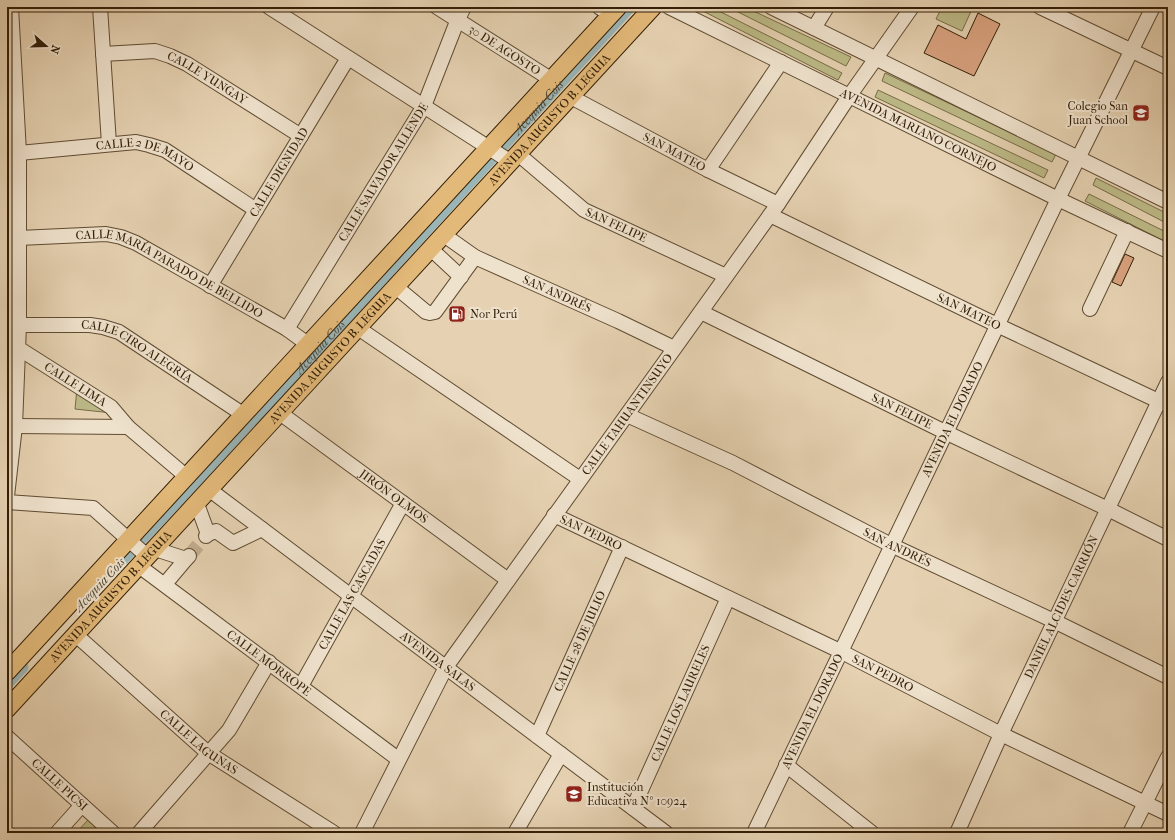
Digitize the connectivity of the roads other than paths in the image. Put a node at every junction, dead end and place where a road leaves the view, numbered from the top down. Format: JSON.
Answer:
{"nodes":[{"id":1,"x":11,"y":7,"type":"edge"},
{"id":2,"x":100,"y":7,"type":"edge"},
{"id":3,"x":268,"y":7,"type":"edge"},
{"id":4,"x":437,"y":7,"type":"edge"},
{"id":5,"x":653,"y":7,"type":"edge"},
{"id":6,"x":670,"y":7,"type":"edge"},
{"id":7,"x":771,"y":7,"type":"edge"},
{"id":8,"x":827,"y":7,"type":"edge"},
{"id":9,"x":912,"y":7,"type":"edge"},
{"id":10,"x":1040,"y":7,"type":"edge"},
{"id":11,"x":1153,"y":7,"type":"edge"},
{"id":12,"x":609,"y":10,"type":"edge"},
{"id":13,"x":461,"y":13,"type":"edge"},
{"id":14,"x":814,"y":28,"type":"junction"},
{"id":15,"x":1132,"y":50,"type":"junction"},
{"id":16,"x":103,"y":54,"type":"junction"},
{"id":17,"x":348,"y":58,"type":"junction"},
{"id":18,"x":876,"y":58,"type":"junction"},
{"id":19,"x":781,"y":62,"type":"junction"},
{"id":20,"x":1168,"y":68,"type":"edge"},
{"id":21,"x":552,"y":80,"type":"junction"},
{"id":22,"x":850,"y":95,"type":"junction"},
{"id":23,"x":571,"y":97,"type":"junction"},
{"id":24,"x":424,"y":106,"type":"junction"},
{"id":25,"x":12,"y":125,"type":"edge"},
{"id":26,"x":301,"y":136,"type":"junction"},
{"id":27,"x":109,"y":144,"type":"junction"},
{"id":28,"x":490,"y":148,"type":"junction"},
{"id":29,"x":19,"y":153,"type":"junction"},
{"id":30,"x":1079,"y":157,"type":"junction"},
{"id":31,"x":513,"y":159,"type":"junction"},
{"id":32,"x":708,"y":170,"type":"junction"},
{"id":33,"x":1058,"y":198,"type":"junction"},
{"id":34,"x":1168,"y":202,"type":"edge"},
{"id":35,"x":256,"y":210,"type":"junction"},
{"id":36,"x":774,"y":210,"type":"junction"},
{"id":37,"x":1127,"y":231,"type":"junction"},
{"id":38,"x":444,"y":235,"type":"junction"},
{"id":39,"x":19,"y":238,"type":"junction"},
{"id":40,"x":431,"y":249,"type":"junction"},
{"id":41,"x":1168,"y":251,"type":"edge"},
{"id":42,"x":475,"y":258,"type":"junction"},
{"id":43,"x":13,"y":270,"type":"edge"},
{"id":44,"x":726,"y":276,"type":"junction"},
{"id":45,"x":461,"y":277,"type":"junction"},
{"id":46,"x":210,"y":286,"type":"junction"},
{"id":47,"x":396,"y":287,"type":"junction"},
{"id":48,"x":1090,"y":309,"type":"dead end"},
{"id":49,"x":701,"y":312,"type":"junction"},
{"id":50,"x":997,"y":325,"type":"junction"},
{"id":51,"x":19,"y":326,"type":"junction"},
{"id":52,"x":358,"y":328,"type":"junction"},
{"id":53,"x":287,"y":329,"type":"junction"},
{"id":54,"x":308,"y":345,"type":"junction"},
{"id":55,"x":18,"y":348,"type":"junction"},
{"id":56,"x":674,"y":348,"type":"junction"},
{"id":57,"x":1168,"y":382,"type":"edge"},
{"id":58,"x":1164,"y":403,"type":"edge"},
{"id":59,"x":280,"y":413,"type":"junction"},
{"id":60,"x":244,"y":415,"type":"junction"},
{"id":61,"x":627,"y":415,"type":"junction"},
{"id":62,"x":14,"y":426,"type":"junction"},
{"id":63,"x":128,"y":427,"type":"junction"},
{"id":64,"x":945,"y":432,"type":"junction"},
{"id":65,"x":187,"y":477,"type":"junction"},
{"id":66,"x":580,"y":479,"type":"junction"},
{"id":67,"x":210,"y":490,"type":"junction"},
{"id":68,"x":7,"y":496,"type":"edge"},
{"id":69,"x":7,"y":502,"type":"edge"},
{"id":70,"x":403,"y":503,"type":"junction"},
{"id":71,"x":197,"y":504,"type":"junction"},
{"id":72,"x":1108,"y":509,"type":"junction"},
{"id":73,"x":554,"y":515,"type":"junction"},
{"id":74,"x":262,"y":529,"type":"junction"},
{"id":75,"x":1168,"y":539,"type":"edge"},
{"id":76,"x":129,"y":541,"type":"junction"},
{"id":77,"x":892,"y":545,"type":"junction"},
{"id":78,"x":622,"y":547,"type":"junction"},
{"id":79,"x":147,"y":557,"type":"junction"},
{"id":80,"x":508,"y":580,"type":"junction"},
{"id":81,"x":165,"y":584,"type":"junction"},
{"id":82,"x":352,"y":596,"type":"junction"},
{"id":83,"x":728,"y":598,"type":"junction"},
{"id":84,"x":1054,"y":621,"type":"junction"},
{"id":85,"x":76,"y":635,"type":"junction"},
{"id":86,"x":840,"y":652,"type":"junction"},
{"id":87,"x":269,"y":662,"type":"junction"},
{"id":88,"x":446,"y":667,"type":"junction"},
{"id":89,"x":7,"y":672,"type":"edge"},
{"id":90,"x":1168,"y":677,"type":"edge"},
{"id":91,"x":301,"y":686,"type":"junction"},
{"id":92,"x":7,"y":709,"type":"edge"},
{"id":93,"x":1000,"y":734,"type":"junction"},
{"id":94,"x":537,"y":736,"type":"junction"},
{"id":95,"x":7,"y":737,"type":"edge"},
{"id":96,"x":208,"y":753,"type":"junction"},
{"id":97,"x":561,"y":754,"type":"junction"},
{"id":98,"x":1168,"y":757,"type":"edge"},
{"id":99,"x":398,"y":759,"type":"junction"},
{"id":100,"x":786,"y":765,"type":"junction"},
{"id":101,"x":1145,"y":803,"type":"junction"},
{"id":102,"x":82,"y":805,"type":"junction"},
{"id":103,"x":633,"y":808,"type":"junction"},
{"id":104,"x":1168,"y":814,"type":"edge"},
{"id":105,"x":662,"y":832,"type":"edge"},
{"id":106,"x":57,"y":833,"type":"edge"},
{"id":107,"x":113,"y":833,"type":"edge"},
{"id":108,"x":139,"y":833,"type":"edge"},
{"id":109,"x":334,"y":833,"type":"edge"},
{"id":110,"x":362,"y":833,"type":"edge"},
{"id":111,"x":515,"y":833,"type":"edge"},
{"id":112,"x":754,"y":833,"type":"edge"},
{"id":113,"x":872,"y":833,"type":"edge"},
{"id":114,"x":957,"y":833,"type":"edge"},
{"id":115,"x":1130,"y":833,"type":"edge"}],
"edges":[{"from":1,"to":25,"type":"street"},
{"from":2,"to":16,"type":"street"},
{"from":3,"to":17,"type":"street","name":"SAN FELIPE"},
{"from":4,"to":13,"type":"street","name":"30 DE AGOSTO"},
{"from":5,"to":23,"type":"main road","name":"AVENIDA AUGUSTO B. LEGUIA"},
{"from":6,"to":19,"type":"street","name":"AVENIDA MARIANO CORNEJO"},
{"from":7,"to":14,"type":"street"},
{"from":8,"to":14,"type":"street"},
{"from":9,"to":18,"type":"street","name":"CALLE TAHUANTINSUYO"},
{"from":10,"to":15,"type":"street"},
{"from":11,"to":15,"type":"street","name":"AVENIDA EL DORADO"},
{"from":12,"to":21,"type":"main road","name":"AVENIDA AUGUSTO B. LEGUIA"},
{"from":13,"to":21,"type":"street","name":"30 DE AGOSTO"},
{"from":13,"to":24,"type":"street","name":"CALLE SALVADOR ALLENDE"},
{"from":14,"to":18,"type":"street"},
{"from":15,"to":20,"type":"street"},
{"from":15,"to":30,"type":"street","name":"AVENIDA EL DORADO"},
{"from":16,"to":26,"type":"street","name":"CALLE YUNGAY"},
{"from":16,"to":27,"type":"street"},
{"from":17,"to":24,"type":"street","name":"SAN FELIPE"},
{"from":17,"to":26,"type":"street","name":"CALLE DIGNIDAD"},
{"from":18,"to":22,"type":"street","name":"CALLE TAHUANTINSUYO"},
{"from":18,"to":30,"type":"street"},
{"from":19,"to":22,"type":"street","name":"AVENIDA MARIANO CORNEJO"},
{"from":19,"to":32,"type":"street"},
{"from":21,"to":28,"type":"main road","name":"AVENIDA AUGUSTO B. LEGUIA"},
{"from":22,"to":33,"type":"street","name":"AVENIDA MARIANO CORNEJO"},
{"from":22,"to":36,"type":"street","name":"CALLE TAHUANTINSUYO"},
{"from":23,"to":31,"type":"main road","name":"AVENIDA AUGUSTO B. LEGUIA"},
{"from":23,"to":32,"type":"street","name":"SAN MATEO"},
{"from":24,"to":28,"type":"street","name":"SAN FELIPE"},
{"from":24,"to":53,"type":"street","name":"CALLE SALVADOR ALLENDE"},
{"from":25,"to":29,"type":"street"},
{"from":26,"to":35,"type":"street","name":"CALLE DIGNIDAD"},
{"from":27,"to":29,"type":"street","name":"CALLE 2 DE MAYO"},
{"from":27,"to":35,"type":"street","name":"CALLE 2 DE MAYO"},
{"from":28,"to":31,"type":"street","name":"SAN FELIPE"},
{"from":28,"to":54,"type":"main road","name":"AVENIDA AUGUSTO B. LEGUIA"},
{"from":29,"to":39,"type":"street"},
{"from":30,"to":33,"type":"street","name":"AVENIDA EL DORADO"},
{"from":30,"to":34,"type":"street"},
{"from":31,"to":38,"type":"main road","name":"AVENIDA AUGUSTO B. LEGUIA"},
{"from":31,"to":44,"type":"street","name":"SAN FELIPE"},
{"from":32,"to":36,"type":"street","name":"SAN MATEO"},
{"from":33,"to":37,"type":"street","name":"AVENIDA MARIANO CORNEJO"},
{"from":33,"to":50,"type":"street","name":"AVENIDA EL DORADO"},
{"from":35,"to":46,"type":"street","name":"CALLE DIGNIDAD"},
{"from":36,"to":44,"type":"street","name":"CALLE TAHUANTINSUYO"},
{"from":36,"to":50,"type":"street","name":"SAN MATEO"},
{"from":37,"to":41,"type":"street","name":"AVENIDA MARIANO CORNEJO"},
{"from":37,"to":48,"type":"street"},
{"from":38,"to":40,"type":"main road","name":"AVENIDA AUGUSTO B. LEGUIA"},
{"from":38,"to":42,"type":"street","name":"SAN ANDRÉS"},
{"from":39,"to":43,"type":"street"},
{"from":39,"to":46,"type":"street","name":"CALLE MARÍA PARADO DE BELLIDO"},
{"from":40,"to":45,"type":"street"},
{"from":40,"to":47,"type":"main road","name":"AVENIDA AUGUSTO B. LEGUIA"},
{"from":42,"to":45,"type":"street"},
{"from":42,"to":56,"type":"street","name":"SAN ANDRÉS"},
{"from":43,"to":51,"type":"street"},
{"from":44,"to":49,"type":"street","name":"CALLE TAHUANTINSUYO"},
{"from":45,"to":47,"type":"street"},
{"from":46,"to":53,"type":"street","name":"CALLE MARÍA PARADO DE BELLIDO"},
{"from":47,"to":52,"type":"main road","name":"AVENIDA AUGUSTO B. LEGUIA"},
{"from":49,"to":56,"type":"street","name":"CALLE TAHUANTINSUYO"},
{"from":49,"to":64,"type":"street","name":"SAN FELIPE"},
{"from":50,"to":58,"type":"street","name":"SAN MATEO"},
{"from":50,"to":64,"type":"street","name":"AVENIDA EL DORADO"},
{"from":51,"to":55,"type":"street"},
{"from":51,"to":60,"type":"street","name":"CALLE CIRO ALEGRÍA"},
{"from":52,"to":59,"type":"main road","name":"AVENIDA AUGUSTO B. LEGUIA"},
{"from":52,"to":66,"type":"street"},
{"from":53,"to":54,"type":"street","name":"CALLE MARÍA PARADO DE BELLIDO"},
{"from":54,"to":60,"type":"main road","name":"AVENIDA AUGUSTO B. LEGUIA"},
{"from":55,"to":62,"type":"street"},
{"from":55,"to":63,"type":"street","name":"CALLE LIMA"},
{"from":56,"to":61,"type":"street","name":"CALLE TAHUANTINSUYO"},
{"from":57,"to":58,"type":"street","name":"DANIEL ALCIDES CARRIÓN"},
{"from":58,"to":72,"type":"street","name":"DANIEL ALCIDES CARRIÓN"},
{"from":59,"to":67,"type":"main road","name":"AVENIDA AUGUSTO B. LEGUIA"},
{"from":59,"to":70,"type":"street","name":"JIRÓN OLMOS"},
{"from":60,"to":65,"type":"main road","name":"AVENIDA AUGUSTO B. LEGUIA"},
{"from":61,"to":66,"type":"street","name":"CALLE TAHUANTINSUYO"},
{"from":61,"to":77,"type":"street","name":"SAN ANDRÉS"},
{"from":62,"to":63,"type":"street","name":"CALLE LIMA"},
{"from":62,"to":68,"type":"street"},
{"from":63,"to":65,"type":"street","name":"CALLE LIMA"},
{"from":64,"to":72,"type":"street","name":"SAN FELIPE"},
{"from":64,"to":77,"type":"street","name":"AVENIDA EL DORADO"},
{"from":65,"to":76,"type":"main road","name":"AVENIDA AUGUSTO B. LEGUIA"},
{"from":66,"to":73,"type":"street","name":"CALLE TAHUANTINSUYO"},
{"from":67,"to":71,"type":"main road","name":"AVENIDA AUGUSTO B. LEGUIA"},
{"from":67,"to":74,"type":"street","name":"AVENIDA SALAS"},
{"from":69,"to":76,"type":"street","name":"CALLE MORROPE"},
{"from":70,"to":80,"type":"street","name":"JIRÓN OLMOS"},
{"from":70,"to":82,"type":"street","name":"CALLE LAS CASCADAS"},
{"from":71,"to":74,"type":"street"},
{"from":71,"to":79,"type":"main road","name":"AVENIDA AUGUSTO B. LEGUIA"},
{"from":72,"to":75,"type":"street","name":"SAN FELIPE"},
{"from":72,"to":84,"type":"street","name":"DANIEL ALCIDES CARRIÓN"},
{"from":73,"to":78,"type":"street","name":"SAN PEDRO"},
{"from":73,"to":80,"type":"street","name":"CALLE TAHUANTINSUYO"},
{"from":74,"to":82,"type":"street","name":"AVENIDA SALAS"},
{"from":76,"to":79,"type":"street","name":"CALLE MORROPE"},
{"from":76,"to":89,"type":"main road","name":"AVENIDA AUGUSTO B. LEGUIA"},
{"from":77,"to":84,"type":"street","name":"SAN ANDRÉS"},
{"from":77,"to":86,"type":"street","name":"AVENIDA EL DORADO"},
{"from":78,"to":83,"type":"street","name":"SAN PEDRO"},
{"from":78,"to":94,"type":"street","name":"CALLE 28 DE JULIO"},
{"from":79,"to":81,"type":"street","name":"CALLE MORROPE"},
{"from":79,"to":81,"type":"street"},
{"from":79,"to":85,"type":"main road","name":"AVENIDA AUGUSTO B. LEGUIA"},
{"from":80,"to":88,"type":"street","name":"CALLE TAHUANTINSUYO"},
{"from":81,"to":87,"type":"street","name":"CALLE MORROPE"},
{"from":82,"to":88,"type":"street","name":"AVENIDA SALAS"},
{"from":82,"to":91,"type":"street","name":"CALLE LAS CASCADAS"},
{"from":83,"to":86,"type":"street","name":"SAN PEDRO"},
{"from":83,"to":103,"type":"street","name":"CALLE LOS LAURELES"},
{"from":84,"to":90,"type":"street","name":"SAN ANDRÉS"},
{"from":84,"to":93,"type":"street","name":"DANIEL ALCIDES CARRIÓN"},
{"from":85,"to":92,"type":"main road","name":"AVENIDA AUGUSTO B. LEGUIA"},
{"from":85,"to":96,"type":"street","name":"CALLE LAGUNAS"},
{"from":86,"to":93,"type":"street","name":"SAN PEDRO"},
{"from":86,"to":100,"type":"street","name":"AVENIDA EL DORADO"},
{"from":87,"to":91,"type":"street","name":"CALLE MORROPE"},
{"from":87,"to":96,"type":"street"},
{"from":88,"to":94,"type":"street","name":"AVENIDA SALAS"},
{"from":88,"to":99,"type":"street","name":"CALLE TAHUANTINSUYO"},
{"from":91,"to":99,"type":"street","name":"CALLE MORROPE"},
{"from":93,"to":101,"type":"street","name":"SAN PEDRO"},
{"from":93,"to":114,"type":"street","name":"DANIEL ALCIDES CARRIÓN"},
{"from":94,"to":97,"type":"street","name":"AVENIDA SALAS"},
{"from":95,"to":102,"type":"street","name":"CALLE PICSI"},
{"from":96,"to":108,"type":"street"},
{"from":96,"to":109,"type":"street","name":"CALLE LAGUNAS"},
{"from":97,"to":103,"type":"street","name":"AVENIDA SALAS"},
{"from":97,"to":111,"type":"street"},
{"from":98,"to":101,"type":"street"},
{"from":99,"to":110,"type":"street","name":"CALLE TAHUANTINSUYO"},
{"from":100,"to":112,"type":"street","name":"AVENIDA EL DORADO"},
{"from":100,"to":113,"type":"street"},
{"from":101,"to":104,"type":"street","name":"SAN PEDRO"},
{"from":101,"to":115,"type":"street"},
{"from":102,"to":106,"type":"street"},
{"from":102,"to":107,"type":"street","name":"CALLE PICSI"},
{"from":103,"to":105,"type":"street","name":"AVENIDA SALAS"}]}
